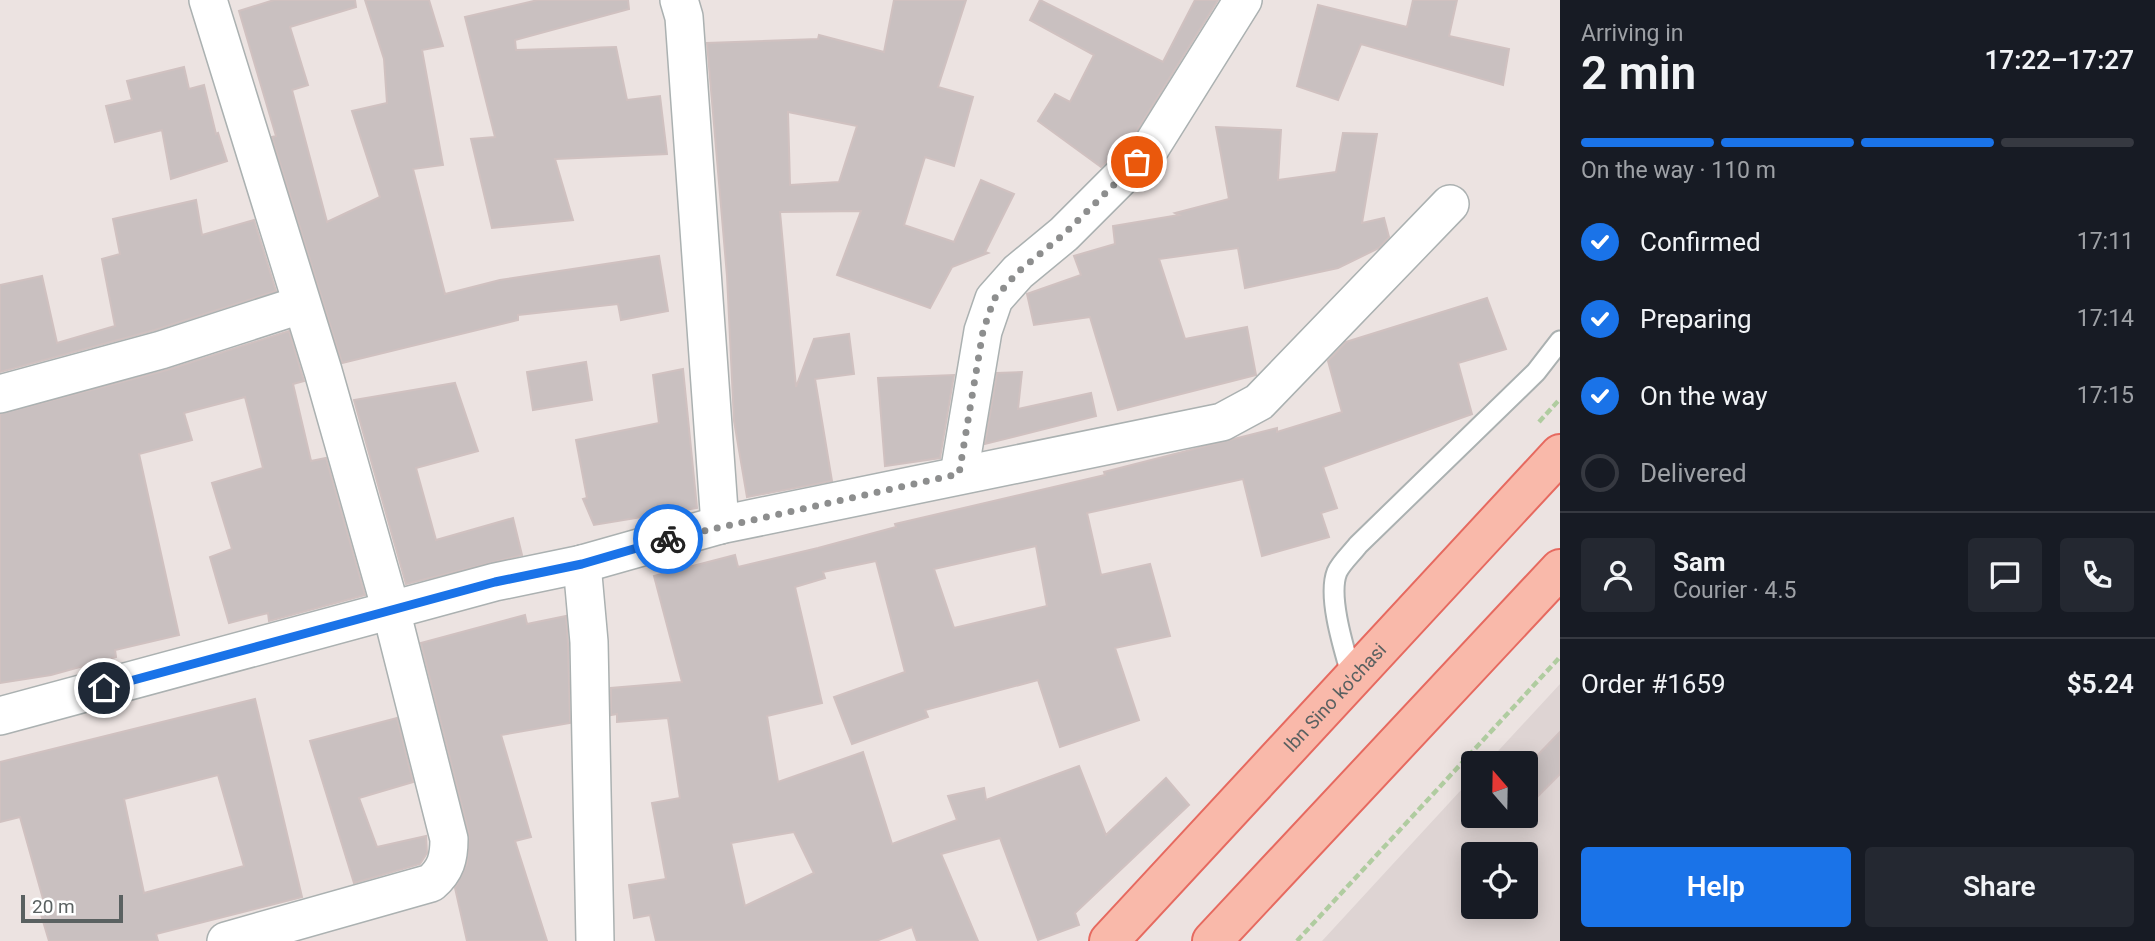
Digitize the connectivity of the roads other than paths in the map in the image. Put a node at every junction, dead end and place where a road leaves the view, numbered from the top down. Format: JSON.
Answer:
{"nodes":[{"id":1,"x":208,"y":0,"type":"edge"},
{"id":2,"x":680,"y":0,"type":"edge"},
{"id":3,"x":1242,"y":0,"type":"edge"},
{"id":4,"x":1450,"y":204,"type":"dead end"},
{"id":5,"x":300,"y":305,"type":"junction"},
{"id":6,"x":1557,"y":350,"type":"edge"},
{"id":7,"x":0,"y":394,"type":"edge"},
{"id":8,"x":1560,"y":454,"type":"edge"},
{"id":9,"x":959,"y":474,"type":"junction"},
{"id":10,"x":720,"y":525,"type":"junction"},
{"id":11,"x":582,"y":564,"type":"junction"},
{"id":12,"x":1560,"y":569,"type":"edge"},
{"id":13,"x":391,"y":610,"type":"junction"},
{"id":14,"x":1352,"y":677,"type":"junction"},
{"id":15,"x":0,"y":716,"type":"edge"},
{"id":16,"x":226,"y":941,"type":"edge"},
{"id":17,"x":595,"y":941,"type":"edge"},
{"id":18,"x":1109,"y":941,"type":"edge"},
{"id":19,"x":1212,"y":941,"type":"edge"}],
"edges":[{"from":1,"to":5,"type":"street"},
{"from":2,"to":10,"type":"street"},
{"from":3,"to":9,"type":"street"},
{"from":4,"to":9,"type":"street"},
{"from":5,"to":7,"type":"street"},
{"from":5,"to":13,"type":"street"},
{"from":6,"to":14,"type":"lane"},
{"from":8,"to":14,"type":"main road","name":"Ibn Sino ko'chasi"},
{"from":9,"to":10,"type":"street"},
{"from":10,"to":11,"type":"street"},
{"from":11,"to":13,"type":"street"},
{"from":11,"to":17,"type":"street"},
{"from":12,"to":19,"type":"main road"},
{"from":13,"to":15,"type":"street"},
{"from":13,"to":16,"type":"street"},
{"from":14,"to":18,"type":"main road","name":"Ibn Sino ko'chasi"}]}
